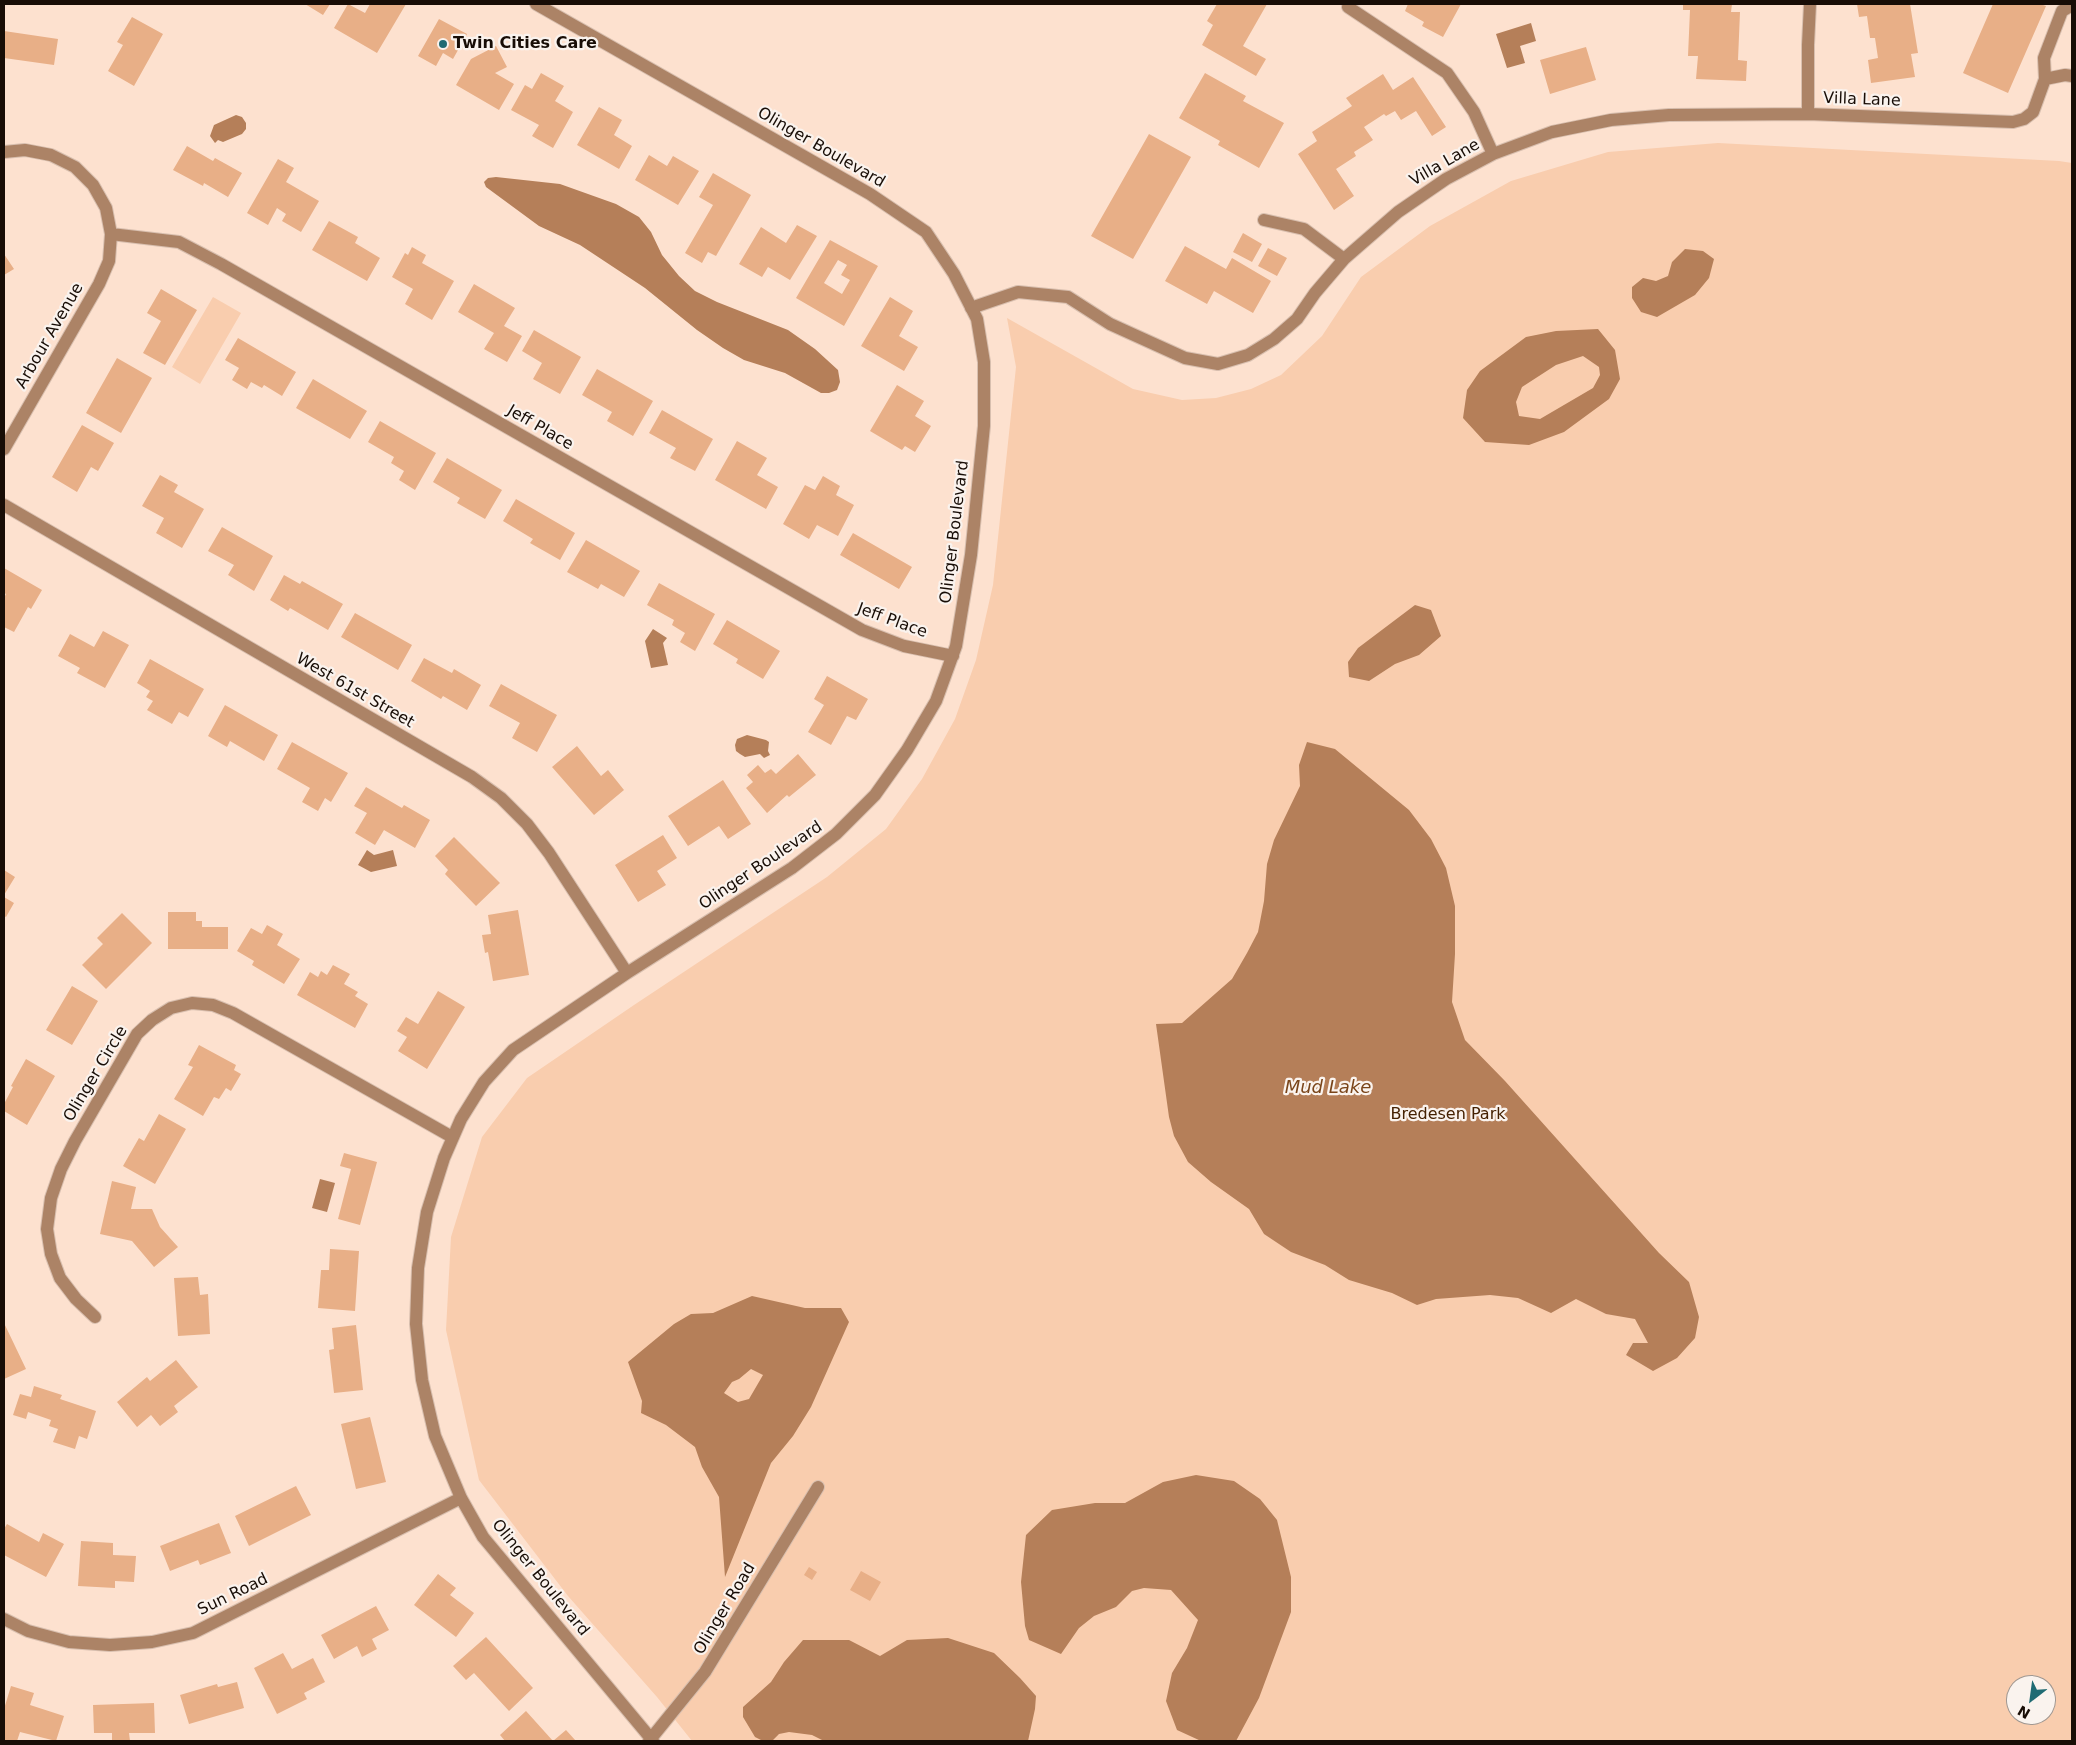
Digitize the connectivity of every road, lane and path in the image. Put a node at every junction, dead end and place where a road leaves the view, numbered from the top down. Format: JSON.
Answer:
{"nodes":[{"id":1,"x":536,"y":4,"type":"edge"},
{"id":2,"x":1810,"y":4,"type":"edge"},
{"id":3,"x":2072,"y":5,"type":"edge"},
{"id":4,"x":1348,"y":7,"type":"dead end"},
{"id":5,"x":2072,"y":76,"type":"edge"},
{"id":6,"x":2045,"y":79,"type":"junction"},
{"id":7,"x":1808,"y":114,"type":"junction"},
{"id":8,"x":4,"y":152,"type":"edge"},
{"id":9,"x":1493,"y":154,"type":"junction"},
{"id":10,"x":1264,"y":220,"type":"dead end"},
{"id":11,"x":111,"y":234,"type":"junction"},
{"id":12,"x":1344,"y":260,"type":"junction"},
{"id":13,"x":971,"y":308,"type":"junction"},
{"id":14,"x":4,"y":449,"type":"edge"},
{"id":15,"x":4,"y":506,"type":"edge"},
{"id":16,"x":953,"y":656,"type":"junction"},
{"id":17,"x":627,"y":973,"type":"junction"},
{"id":18,"x":452,"y":1137,"type":"junction"},
{"id":19,"x":95,"y":1317,"type":"dead end"},
{"id":20,"x":818,"y":1487,"type":"dead end"},
{"id":21,"x":461,"y":1498,"type":"junction"},
{"id":22,"x":4,"y":1619,"type":"edge"},
{"id":23,"x":651,"y":1740,"type":"edge"}],
"edges":[{"from":1,"to":13,"type":"street","name":"Olinger Boulevard"},
{"from":2,"to":7,"type":"street"},
{"from":3,"to":6,"type":"street"},
{"from":4,"to":9,"type":"street"},
{"from":5,"to":6,"type":"street"},
{"from":6,"to":7,"type":"street","name":"Villa Lane"},
{"from":7,"to":9,"type":"street","name":"Villa Lane"},
{"from":8,"to":11,"type":"street","name":"Arbour Avenue"},
{"from":9,"to":12,"type":"street","name":"Villa Lane"},
{"from":10,"to":12,"type":"street"},
{"from":11,"to":14,"type":"street","name":"Arbour Avenue"},
{"from":11,"to":16,"type":"street","name":"Jeff Place"},
{"from":12,"to":13,"type":"street","name":"Villa Lane"},
{"from":13,"to":16,"type":"street","name":"Olinger Boulevard"},
{"from":15,"to":17,"type":"street","name":"West 61st Street"},
{"from":16,"to":17,"type":"street","name":"Olinger Boulevard"},
{"from":17,"to":18,"type":"street","name":"Olinger Boulevard"},
{"from":18,"to":19,"type":"street","name":"Olinger Circle"},
{"from":18,"to":21,"type":"street","name":"Olinger Boulevard"},
{"from":20,"to":23,"type":"street","name":"Olinger Road"},
{"from":21,"to":22,"type":"street","name":"Sun Road"},
{"from":21,"to":23,"type":"street","name":"Olinger Boulevard"}]}
